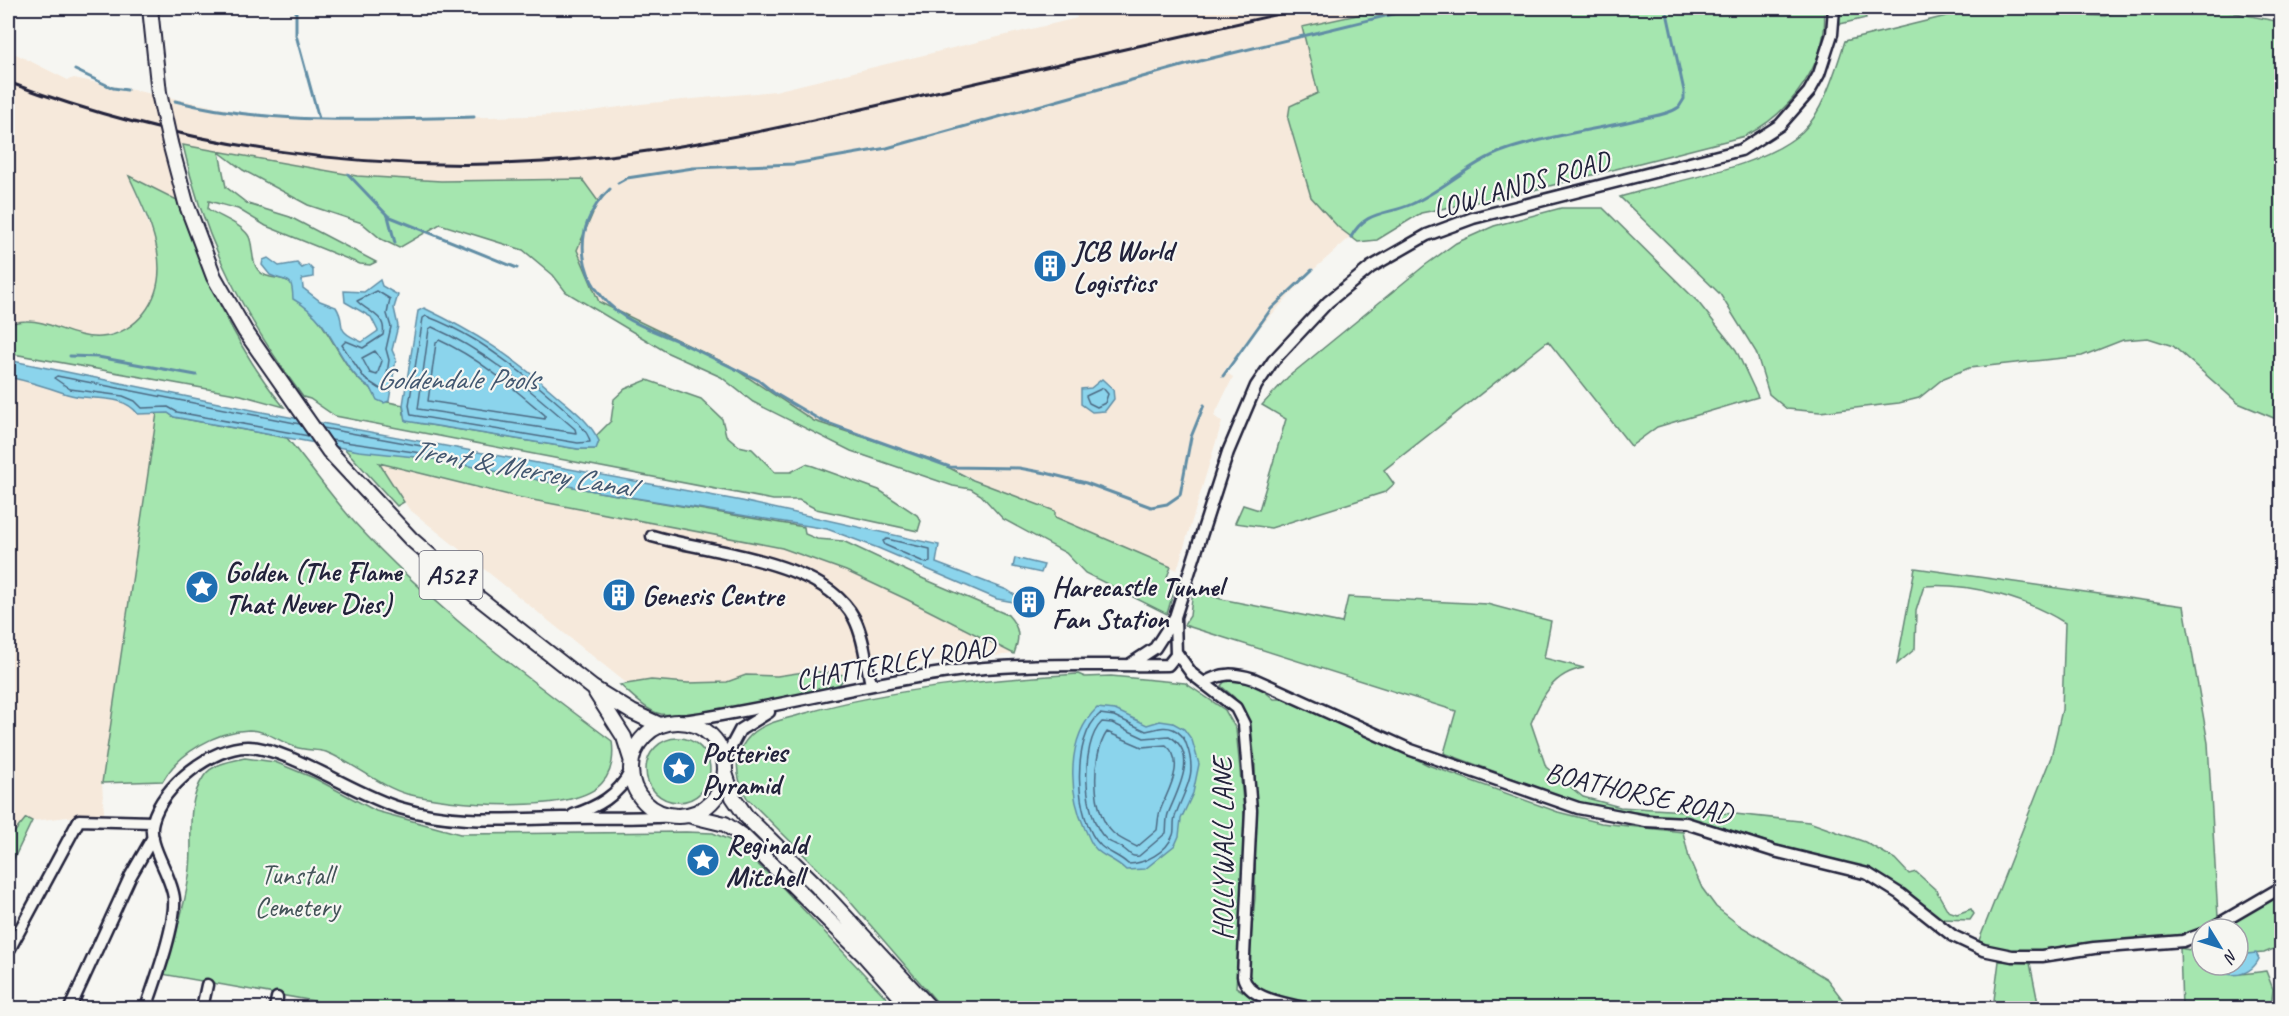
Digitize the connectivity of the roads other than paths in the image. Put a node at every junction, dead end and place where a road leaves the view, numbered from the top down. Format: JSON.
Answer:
{"nodes":[{"id":1,"x":150,"y":8,"type":"edge"},
{"id":2,"x":1834,"y":8,"type":"edge"},
{"id":3,"x":652,"y":536,"type":"dead end"},
{"id":4,"x":1175,"y":617,"type":"junction"},
{"id":5,"x":1157,"y":647,"type":"junction"},
{"id":6,"x":1176,"y":650,"type":"junction"},
{"id":7,"x":1162,"y":664,"type":"junction"},
{"id":8,"x":1129,"y":665,"type":"junction"},
{"id":9,"x":1192,"y":674,"type":"junction"},
{"id":10,"x":1204,"y":683,"type":"junction"},
{"id":11,"x":871,"y":684,"type":"junction"},
{"id":12,"x":593,"y":688,"type":"junction"},
{"id":13,"x":777,"y":707,"type":"junction"},
{"id":14,"x":683,"y":722,"type":"junction"},
{"id":15,"x":660,"y":724,"type":"junction"},
{"id":16,"x":631,"y":766,"type":"junction"},
{"id":17,"x":725,"y":766,"type":"junction"},
{"id":18,"x":682,"y":816,"type":"junction"},
{"id":19,"x":564,"y":818,"type":"junction"},
{"id":20,"x":152,"y":822,"type":"junction"},
{"id":21,"x":153,"y":837,"type":"junction"},
{"id":22,"x":2282,"y":887,"type":"edge"},
{"id":23,"x":2231,"y":917,"type":"edge"},
{"id":24,"x":2190,"y":938,"type":"edge"},
{"id":25,"x":8,"y":952,"type":"edge"},
{"id":26,"x":207,"y":985,"type":"dead end"},
{"id":27,"x":70,"y":1008,"type":"edge"},
{"id":28,"x":146,"y":1008,"type":"edge"},
{"id":29,"x":202,"y":1008,"type":"edge"},
{"id":30,"x":911,"y":1008,"type":"edge"},
{"id":31,"x":930,"y":1008,"type":"edge"},
{"id":32,"x":1304,"y":1008,"type":"edge"}],
"edges":[{"from":1,"to":12,"type":"main road","number":"A527","bridge":true},
{"from":2,"to":4,"type":"street","name":"LOWLANDS ROAD"},
{"from":3,"to":11,"type":"street"},
{"from":4,"to":5,"type":"street","name":"LOWLANDS ROAD"},
{"from":4,"to":6,"type":"street","name":"LOWLANDS ROAD"},
{"from":5,"to":6,"type":"street"},
{"from":5,"to":7,"type":"street"},
{"from":5,"to":8,"type":"street"},
{"from":6,"to":7,"type":"street"},
{"from":6,"to":9,"type":"street","name":"HOLLYWALL LANE"},
{"from":7,"to":8,"type":"street","name":"CHATTERLEY ROAD"},
{"from":7,"to":9,"type":"street","name":"HOLLYWALL LANE"},
{"from":8,"to":11,"type":"street","name":"CHATTERLEY ROAD"},
{"from":9,"to":10,"type":"street","name":"HOLLYWALL LANE"},
{"from":10,"to":24,"type":"street","name":"BOATHORSE ROAD"},
{"from":10,"to":32,"type":"street","name":"HOLLYWALL LANE"},
{"from":11,"to":13,"type":"street","name":"CHATTERLEY ROAD"},
{"from":12,"to":15,"type":"main road","number":"A527"},
{"from":12,"to":16,"type":"main road","number":"A527"},
{"from":13,"to":14,"type":"street","name":"CHATTERLEY ROAD"},
{"from":13,"to":17,"type":"street","name":"CHATTERLEY ROAD"},
{"from":14,"to":15,"type":"main road","number":"A527"},
{"from":14,"to":17,"type":"main road","number":"A527"},
{"from":15,"to":16,"type":"main road"},
{"from":16,"to":18,"type":"main road","number":"A527"},
{"from":16,"to":19,"type":"street"},
{"from":17,"to":18,"type":"main road"},
{"from":17,"to":31,"type":"main road","number":"A527"},
{"from":18,"to":19,"type":"street"},
{"from":18,"to":30,"type":"main road","number":"A527"},
{"from":19,"to":20,"type":"street"},
{"from":20,"to":21,"type":"street"},
{"from":20,"to":25,"type":"street"},
{"from":21,"to":27,"type":"street"},
{"from":21,"to":28,"type":"street"},
{"from":22,"to":23,"type":"street"},
{"from":26,"to":29,"type":"street"}]}
